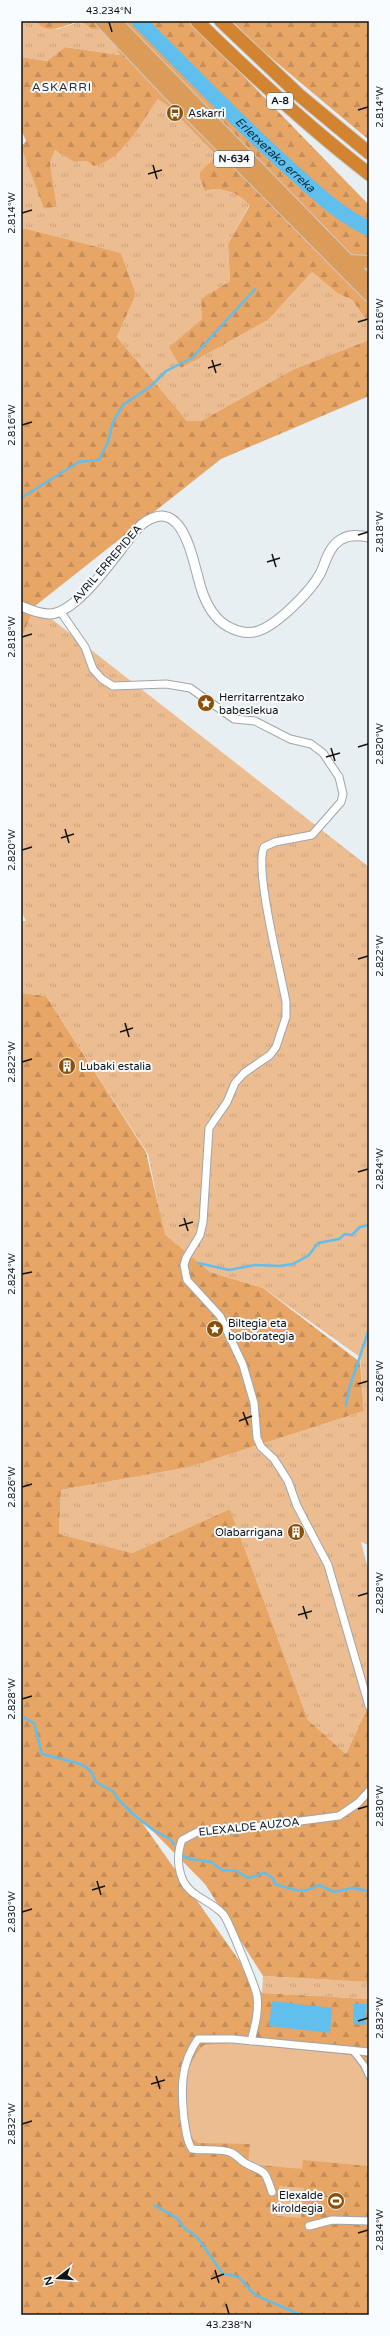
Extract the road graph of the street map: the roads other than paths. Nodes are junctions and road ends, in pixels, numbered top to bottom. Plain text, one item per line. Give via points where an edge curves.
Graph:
1 (101, 21) edge
2 (115, 21) edge
3 (197, 21) edge
4 (222, 21) edge
5 (369, 153) edge
6 (369, 174) edge
7 (348, 261) junction
8 (369, 262) edge
9 (369, 282) edge
10 (369, 295) edge
11 (369, 537) edge
12 (21, 606) edge
13 (60, 611) junction
14 (369, 1706) edge
15 (369, 1791) edge
16 (251, 2041) junction
17 (353, 2051) junction
18 (369, 2052) edge
19 (369, 2076) edge
20 (272, 2192) dead end
21 (369, 2221) edge
22 (309, 2226) dead end

1 - 10 highway, N-634
2 - 7 highway, N-634
3 - 6 highway, A-8 via 290,109
4 - 5 highway, A-8 via 299,95
7 - 8 highway
7 - 9 highway, N-634
11 - 13 street, AVRIL ERREPIDEA via 354,535 340,540 332,547 319,575 293,605 264,628 256,632 243,632 222,623 210,608 202,593 181,528 172,519 156,517 141,525 82,595
12 - 13 street, AVRIL ERREPIDEA via 43,614
13 - 14 street via 85,647 93,669 102,679 113,686 166,684 190,688 234,719 255,721 290,739 311,744 323,753 338,777 343,794 341,802 312,835 275,842 264,847 262,874 286,1002 284,1023 276,1047 270,1055 244,1073 235,1083 227,1102 209,1128 203,1222 200,1235 184,1265 187,1280 220,1316 229,1333 251,1389 256,1438 288,1481 297,1506 328,1565
15 - 16 street, ELEXALDE AUZOA via 358,1803 339,1816 231,1830 199,1831 182,1840 178,1850 178,1864 182,1876 189,1890 223,1914 257,1994 256,2022
16 - 17 street
16 - 20 street via 198,2039 192,2047 182,2078 186,2132 192,2149 230,2152 246,2164 261,2169
17 - 18 street
17 - 19 street
21 - 22 street via 332,2220

